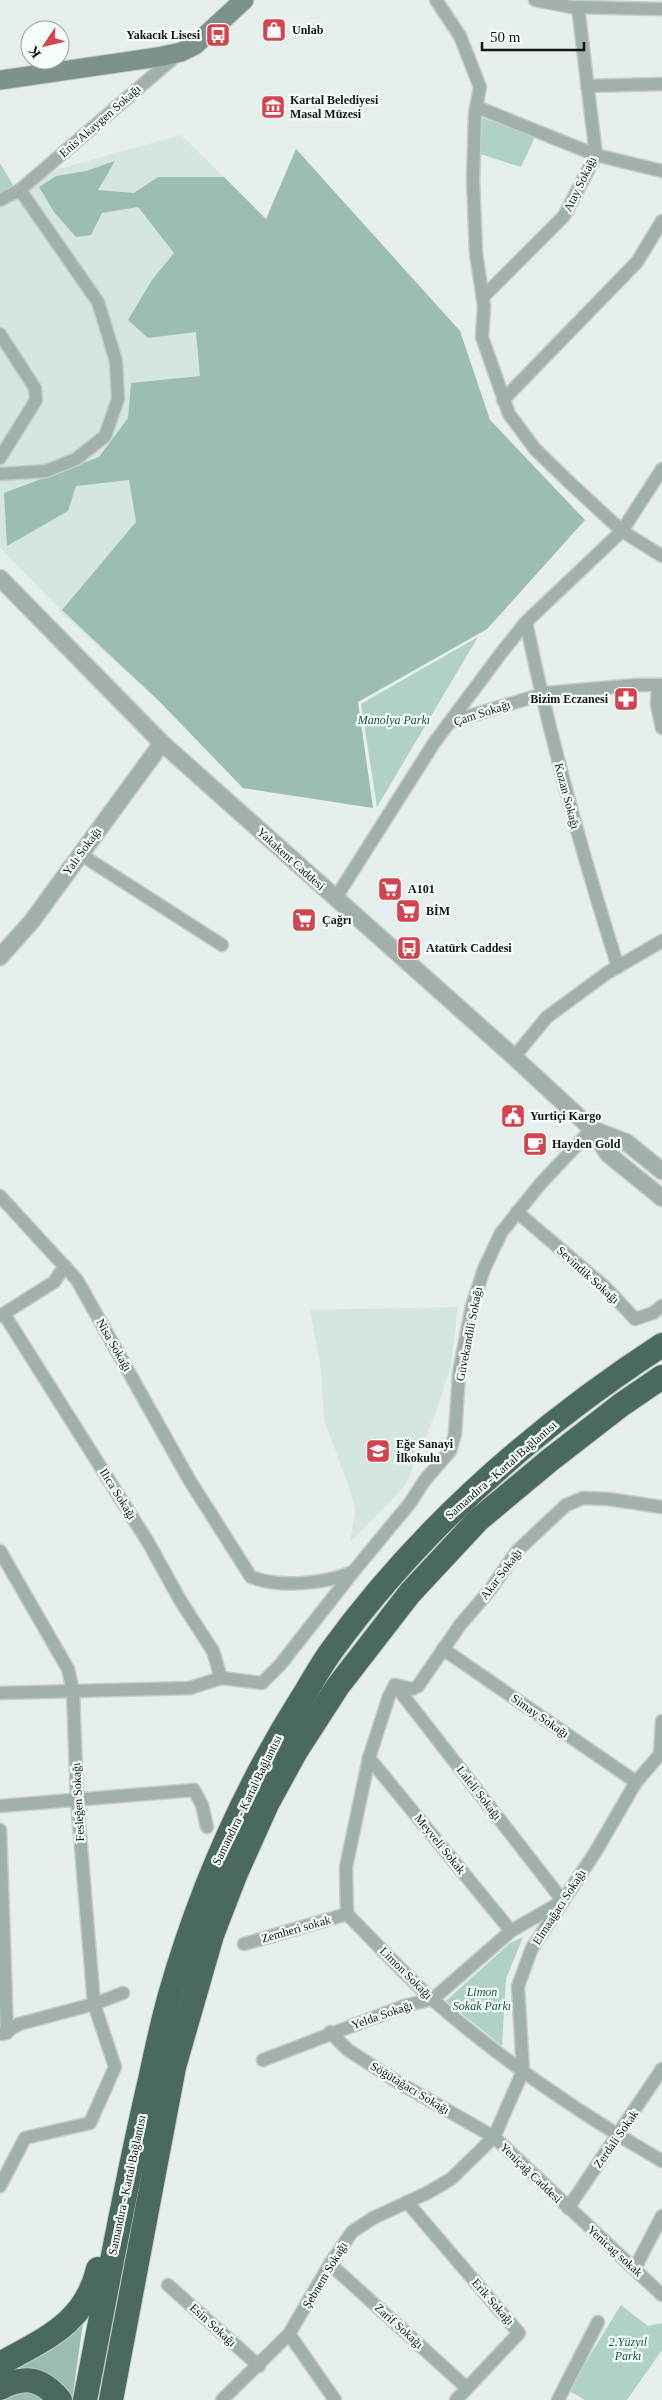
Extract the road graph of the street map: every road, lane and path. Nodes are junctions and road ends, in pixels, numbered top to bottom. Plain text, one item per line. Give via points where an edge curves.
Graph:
1 (244, 0) edge
2 (436, 0) edge
3 (535, 0) edge
4 (578, 7) junction
5 (662, 9) edge
6 (181, 52) junction
7 (0, 80) edge
8 (662, 84) edge
9 (587, 86) junction
10 (476, 107) junction
11 (596, 155) junction
12 (662, 171) edge
13 (20, 190) junction
14 (0, 200) edge
15 (662, 221) edge
16 (483, 297) junction
17 (0, 334) edge
18 (503, 400) junction
19 (0, 458) edge
20 (662, 469) edge
21 (0, 474) edge
22 (622, 531) junction
23 (662, 556) edge
24 (0, 578) edge
25 (526, 622) junction
26 (660, 685) edge
27 (541, 695) junction
28 (450, 722) junction
29 (662, 728) edge
30 (162, 743) junction
31 (80, 854) junction
32 (334, 899) junction
33 (662, 941) edge
34 (222, 945) dead end
35 (0, 957) edge
36 (618, 967) junction
37 (514, 1057) junction
38 (592, 1129) junction
39 (662, 1171) edge
40 (0, 1196) edge
41 (662, 1198) edge
42 (517, 1212) junction
43 (65, 1266) junction
44 (662, 1306) edge
45 (2, 1315) edge
46 (662, 1345) edge
47 (662, 1377) edge
48 (662, 1508) edge
49 (0, 1551) edge
50 (353, 1572) junction
51 (443, 1649) junction
52 (220, 1678) junction
53 (395, 1685) junction
54 (73, 1691) junction
55 (0, 1694) edge
56 (662, 1721) edge
57 (661, 1753) edge
58 (369, 1758) junction
59 (636, 1782) junction
60 (77, 1799) junction
61 (0, 1806) edge
62 (207, 1827) dead end
63 (0, 1830) edge
64 (563, 1901) junction
65 (347, 1914) junction
66 (511, 1931) junction
67 (244, 1944) dead end
68 (124, 1993) dead end
69 (432, 1999) junction
70 (94, 2004) junction
71 (330, 2032) junction
72 (4, 2034) edge
73 (263, 2060) dead end
74 (662, 2069) edge
75 (523, 2071) junction
76 (618, 2136) junction
77 (494, 2137) junction
78 (134, 2145) junction
79 (662, 2161) edge
80 (0, 2186) edge
81 (407, 2202) junction
82 (568, 2208) junction
83 (662, 2216) edge
84 (330, 2264) junction
85 (136, 2267) junction
86 (635, 2268) junction
87 (168, 2285) dead end
88 (662, 2295) edge
89 (598, 2322) dead end
90 (289, 2334) junction
91 (0, 2364) edge
92 (259, 2366) junction
93 (0, 2388) edge
94 (467, 2388) junction
95 (329, 2398) edge
96 (60, 2400) edge
97 (85, 2400) edge
98 (111, 2400) edge
99 (128, 2400) edge
100 (222, 2400) edge
101 (456, 2400) edge
102 (558, 2400) edge

1 - 6 main road, Enis Akaygen Sokağı via 195,45
2 - 10 street via 460,36 480,87
3 - 4 street
4 - 5 street
4 - 9 street, Atay Sokağı
6 - 7 main road, Enis Akaygen Sokağı
6 - 13 street, Enis Akaygen Sokağı
8 - 9 street
9 - 11 street, Atay Sokağı
10 - 11 street
10 - 16 street via 473,179 476,253
11 - 12 street
11 - 16 street, Atay Sokağı via 564,216
13 - 14 street, Enis Akaygen Sokağı
13 - 21 street via 98,302 116,361 118,399 106,436 76,459 46,471
15 - 18 street via 637,262
16 - 18 street via 482,337
17 - 19 street via 35,388 36,400
18 - 22 street via 509,414 535,449
20 - 22 street
22 - 23 street
22 - 25 street
24 - 30 street, Yakakent Caddesi
25 - 27 street, Kozan Sokağı
25 - 28 street
26 - 27 street, Çam Sokağı
26 - 29 street via 657,705
27 - 28 street, Çam Sokağı
27 - 36 street, Kozan Sokağı via 569,805
28 - 32 street, Çam Sokağı
30 - 31 street, Yalı Sokağı
30 - 32 street, Yakakent Caddesi
31 - 34 street
31 - 35 street, Yalı Sokağı via 32,921
32 - 37 street, Yakakent Caddesi
33 - 36 street
36 - 37 street via 547,1017
37 - 38 street, Yakakent Caddesi
38 - 39 street via 626,1142
38 - 41 street via 608,1154
38 - 42 street, Güvekandili Sokağı
40 - 43 street, Nisa Sokağı
42 - 44 street, Sevindik Sokağı via 606,1288 635,1319
42 - 50 street, Güvekandili Sokağı via 500,1233 472,1306 459,1373 455,1434 450,1451
43 - 45 street via 54,1282
43 - 50 street, Nisa Sokağı via 77,1280 207,1508 251,1577 268,1583 323,1580
45 - 52 street, Ilıca Sokağı via 148,1542 213,1651
46 - 78 highway, Samandıra - Kartal Bağlantısı via 534,1438 464,1500 397,1568 331,1651 272,1744 219,1852 170,1995
47 - 85 highway, Samandıra - Kartal Bağlantısı via 571,1443 478,1520 410,1593 338,1686 296,1751 250,1840 212,1935 174,2067
48 - 51 street, Akar Sokağı via 583,1498 566,1505 517,1552
49 - 54 street, Fesleğen Sokağı via 68,1669
50 - 52 street, Güvekandili Sokağı via 280,1665 262,1683
51 - 53 street, Akar Sokağı via 418,1686 412,1689
51 - 59 street, Simay Sokağı
52 - 54 street via 190,1688
53 - 58 street
53 - 64 street, Laleli Sokağı
54 - 55 street
54 - 60 street, Fesleğen Sokağı
56 - 57 street
57 - 59 street, Elmaağacı Sokağı
58 - 65 street via 346,1866
58 - 66 street, Meyveli Sokak
59 - 64 street, Elmaağacı Sokağı
60 - 61 street
60 - 62 street via 194,1790 202,1805
60 - 70 street, Fesleğen Sokağı
63 - 72 street
64 - 66 street, Yelda Sokağı
64 - 75 street, Elmaağacı Sokağı via 532,1948 518,1986
65 - 67 street, Zemheri sokak
65 - 69 street, Limon Sokağı
66 - 69 street, Yelda Sokağı
68 - 70 street
69 - 71 street, Yelda Sokağı
69 - 75 street, Limon Sokağı
70 - 72 street via 19,2024
70 - 80 street, Fesleğen Sokağı via 115,2067 90,2123 25,2138
71 - 73 street, Yelda Sokağı
71 - 77 street, Söğütağacı Sokağı via 348,2050 396,2081
74 - 76 street, Zerdali Sokak
75 - 76 street, Limon Sokağı
75 - 77 street, Elmaağacı Sokağı
76 - 79 street, Limon Sokağı
76 - 82 street, Zerdali Sokak
77 - 81 street, Şebnem Sokağı via 451,2179
77 - 82 street, Yeniçağ Caddesi
78 - 91 highway via 94,2285 85,2304 57,2332
78 - 97 highway, Samandıra - Kartal Bağlantısı
81 - 84 street, Şebnem Sokağı via 357,2228 343,2242
81 - 94 street, Erik Sokağı via 519,2333
82 - 86 street, Yenicag sokak
83 - 86 street
84 - 90 street, Şebnem Sokağı
84 - 94 street, Zarif Sokağı
85 - 98 highway, Samandıra - Kartal Bağlantısı
85 - 99 highway
86 - 88 street, Yenicag sokak
87 - 92 street, Esin Sokağı
89 - 102 street
90 - 92 street, Şebnem Sokağı
90 - 95 street
92 - 100 street, Şebnem Sokağı
93 - 96 highway via 14,2381 34,2380 50,2389
94 - 101 street, Erik Sokağı

